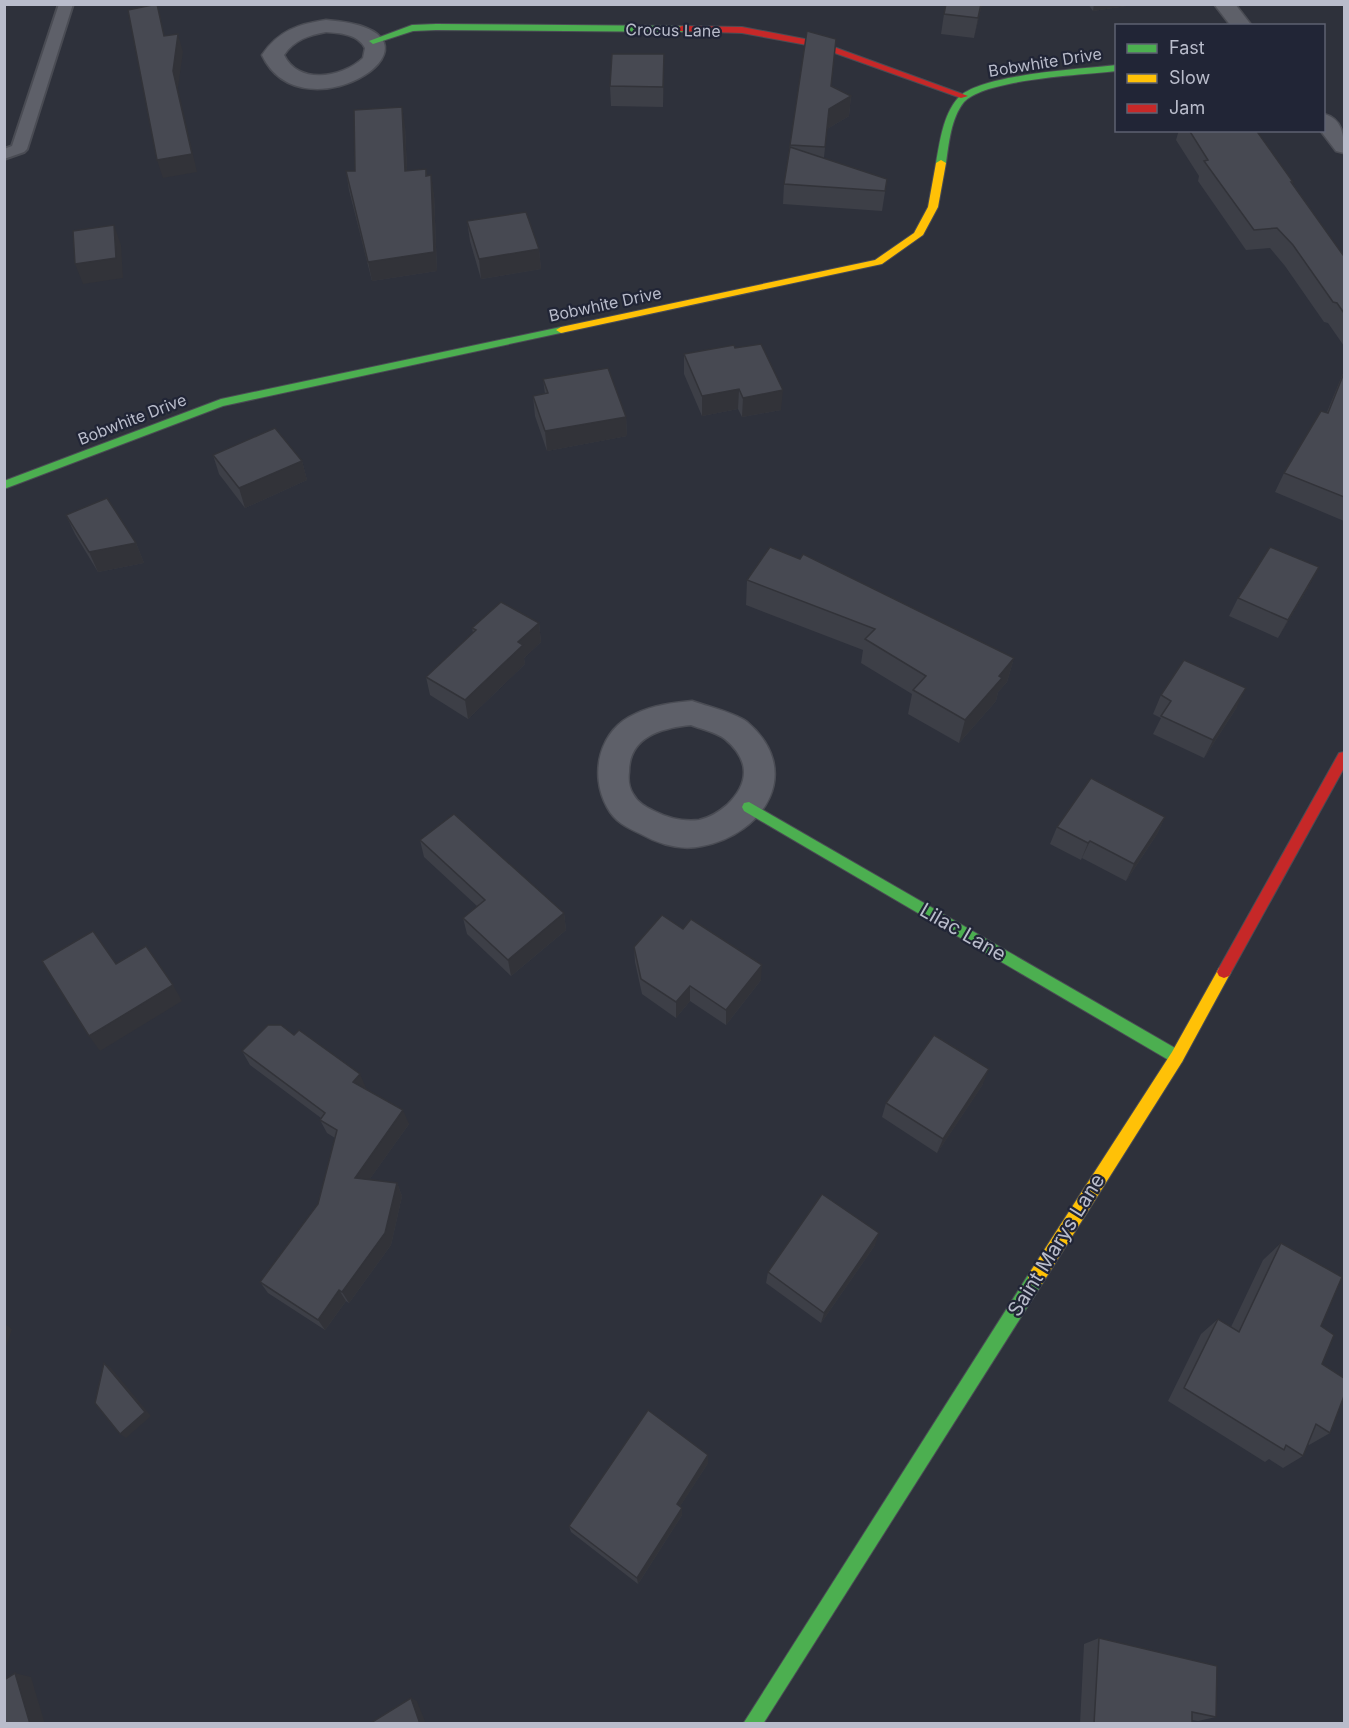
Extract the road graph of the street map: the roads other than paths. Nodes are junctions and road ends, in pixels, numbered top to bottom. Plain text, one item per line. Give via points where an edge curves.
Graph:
1 (66, 4) edge
2 (1224, 4) edge
3 (1240, 24) edge
4 (373, 41) dead end
5 (1115, 68) edge
6 (964, 96) junction
7 (1325, 123) edge
8 (1344, 146) edge
9 (4, 154) edge
10 (4, 485) edge
11 (1344, 758) edge
12 (749, 807) junction
13 (1177, 1057) junction
14 (752, 1724) edge

1 - 9 lane via 19,149
2 - 3 street
4 - 6 street, Crocus Lane via 412,28 436,27 742,30 820,45
5 - 6 street, Bobwhite Drive via 994,84
6 - 10 street, Bobwhite Drive via 950,121 933,207 918,235 878,262 221,403
7 - 8 street
11 - 13 street, Saint Marys Lane
12 - 12 street via 759,787 760,766 753,746 737,729 716,718 692,713 661,716 638,726 622,742 611,769 614,790 626,809 644,824 669,833 696,833 722,827
12 - 13 street, Lilac Lane
13 - 14 street, Saint Marys Lane

